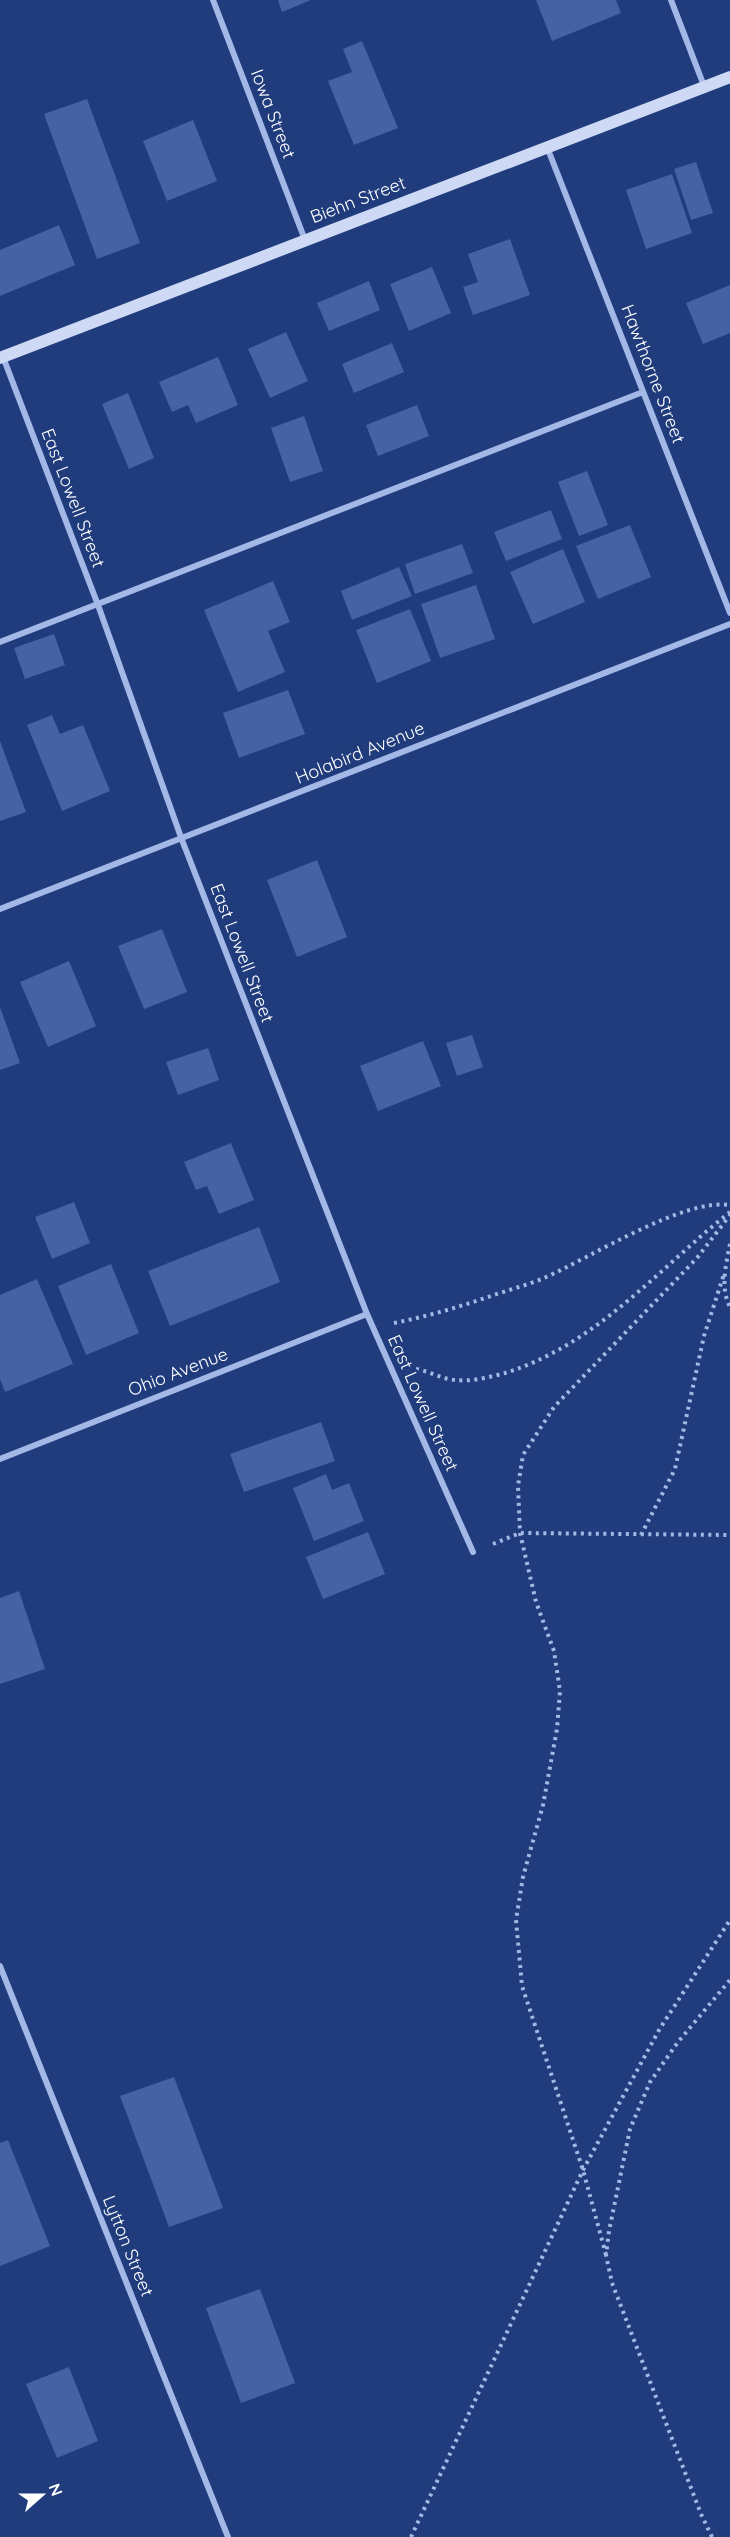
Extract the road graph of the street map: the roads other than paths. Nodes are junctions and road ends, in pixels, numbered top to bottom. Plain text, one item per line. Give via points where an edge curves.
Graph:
1 (213, 0) edge
2 (671, 0) edge
3 (730, 77) edge
4 (704, 87) junction
5 (546, 147) junction
6 (305, 240) junction
7 (2, 358) edge
8 (643, 392) junction
9 (98, 605) junction
10 (730, 614) edge
11 (730, 624) edge
12 (0, 642) edge
13 (182, 840) junction
14 (0, 909) edge
15 (367, 1314) junction
16 (0, 1458) edge
17 (473, 1552) road end
18 (0, 1966) edge
19 (228, 2537) edge

1 - 6 street, Iowa Street
2 - 4 street
3 - 4 street, Biehn Street
4 - 5 street, Biehn Street
5 - 6 street, Biehn Street
5 - 8 street, Hawthorne Street
6 - 7 street, Biehn Street
7 - 9 street, East Lowell Street
8 - 9 street
8 - 10 street, Hawthorne Street
9 - 12 street
9 - 13 street, East Lowell Street
11 - 13 street, Holabird Avenue
13 - 14 street, Holabird Avenue
13 - 15 street, East Lowell Street
15 - 16 street, Ohio Avenue
15 - 17 street, East Lowell Street
18 - 19 street, Lytton Street

